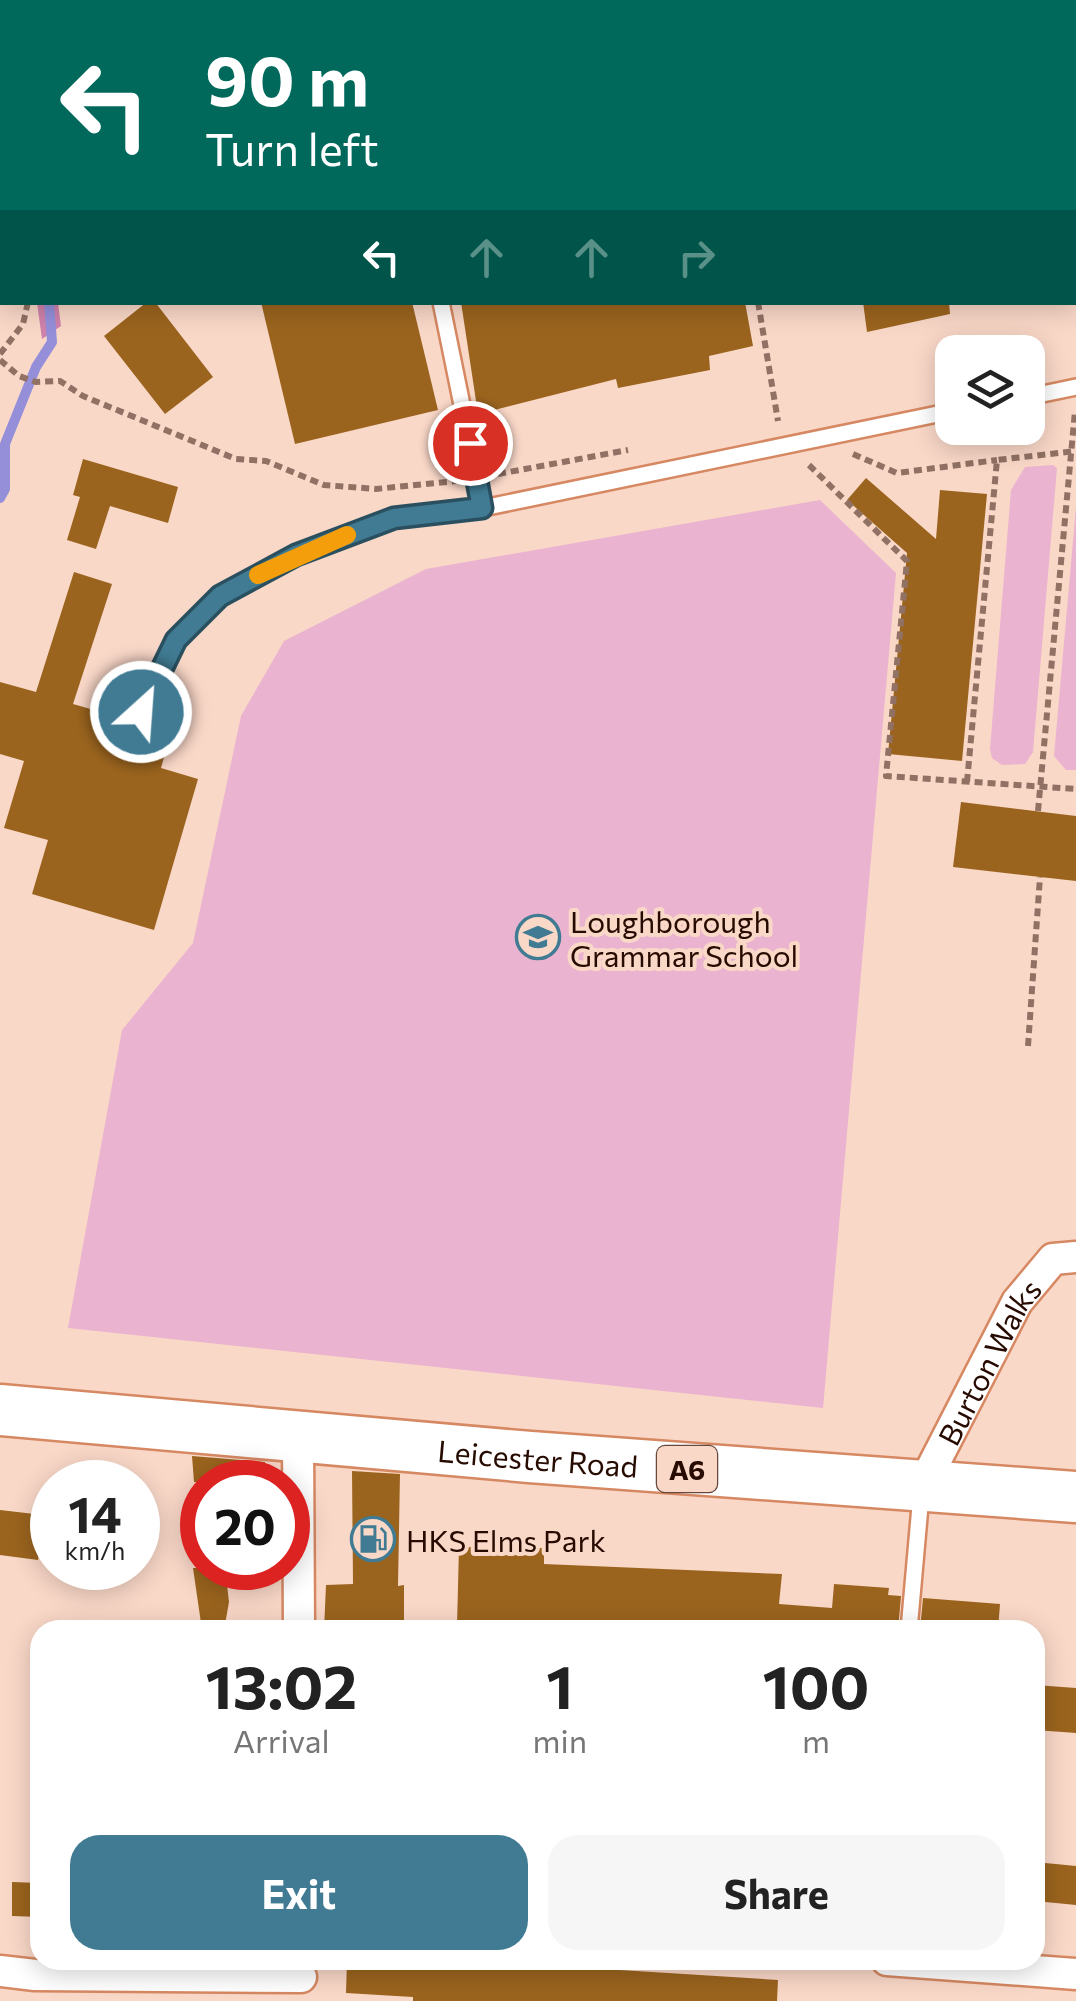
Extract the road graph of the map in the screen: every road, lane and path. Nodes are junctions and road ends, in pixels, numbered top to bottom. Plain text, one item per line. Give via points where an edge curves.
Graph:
1 (27, 305) edge
2 (443, 305) edge
3 (759, 305) edge
4 (0, 357) edge
5 (36, 382) dead end
6 (1076, 387) edge
7 (1045, 393) edge
8 (1076, 395) edge
9 (935, 414) edge
10 (778, 421) dead end
11 (787, 443) junction
12 (1074, 451) edge
13 (836, 458) dead end
14 (997, 460) junction
15 (824, 462) dead end
16 (811, 467) junction
17 (482, 508) junction
18 (141, 712) dead end
19 (967, 782) junction
20 (1042, 787) junction
21 (1076, 789) edge
22 (1038, 811) dead end
23 (1040, 877) dead end
24 (1028, 1046) dead end
25 (1076, 1257) edge
26 (0, 1410) edge
27 (298, 1437) junction
28 (922, 1486) junction
29 (1076, 1497) edge
30 (298, 1620) edge
31 (910, 1620) edge
32 (0, 1970) edge
33 (944, 1970) edge
34 (1076, 1974) edge
35 (301, 1979) edge
36 (1040, 1987) edge

1 - 4 path via 23,324
2 - 17 lane
3 - 10 path
4 - 5 path
6 - 7 lane
8 - 12 path
9 - 11 lane
11 - 16 path
11 - 17 lane
12 - 14 path
12 - 20 path
13 - 14 path via 850,453 897,474
14 - 19 path
15 - 16 path
16 - 19 path via 906,561 886,776
17 - 18 lane via 394,518 296,555 220,596 176,640
19 - 20 path
20 - 21 path
20 - 22 path
23 - 24 path
25 - 28 street, Burton Walks via 1053,1260 1017,1302
26 - 27 highway, Leicester Road / A6
27 - 28 highway, Leicester Road / A6
27 - 30 street
28 - 29 highway, Leicester Road / A6
28 - 31 lane
32 - 35 street
33 - 36 street
34 - 36 street

